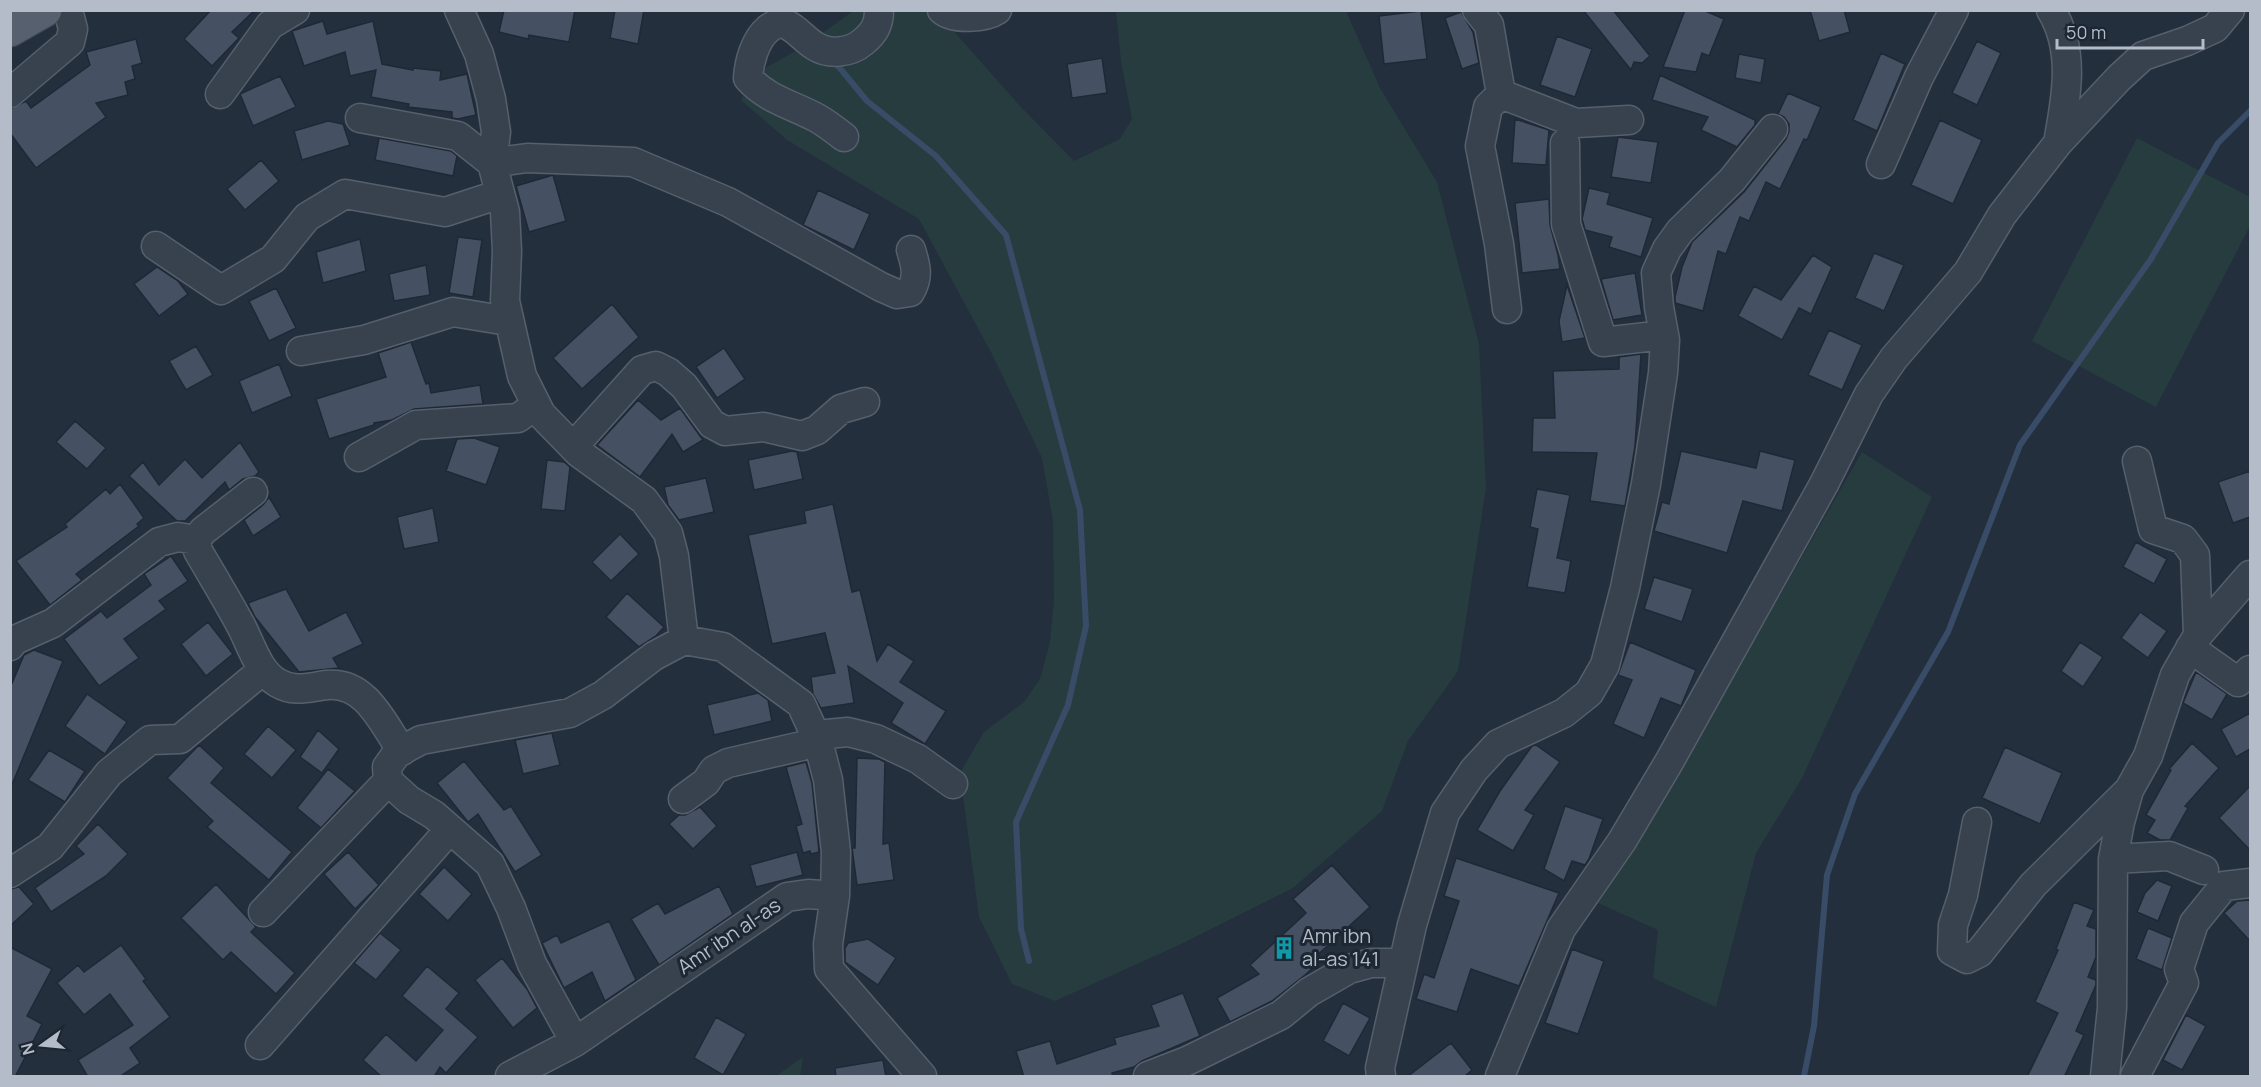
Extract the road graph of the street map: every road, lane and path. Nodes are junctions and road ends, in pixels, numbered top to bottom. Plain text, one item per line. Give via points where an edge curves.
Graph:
1 (45, 10) edge
2 (68, 10) edge
3 (295, 10) edge
4 (459, 10) edge
5 (879, 10) edge
6 (942, 10) edge
7 (997, 10) edge
8 (1477, 10) edge
9 (1954, 10) edge
10 (2051, 10) edge
11 (2230, 10) edge
12 (10, 30) edge
13 (10, 93) edge
14 (220, 94) dead end
15 (1501, 94) junction
16 (360, 118) dead end
17 (1629, 120) dead end
18 (1773, 129) dead end
19 (844, 137) dead end
20 (1565, 143) dead end
21 (2058, 143) junction
22 (492, 163) junction
23 (1881, 164) dead end
24 (500, 194) junction
25 (156, 246) dead end
26 (911, 250) dead end
27 (1506, 309) dead end
28 (508, 321) junction
29 (1664, 336) junction
30 (301, 351) dead end
31 (865, 402) dead end
32 (536, 405) junction
33 (573, 447) junction
34 (359, 457) dead end
35 (2137, 461) dead end
36 (253, 492) dead end
37 (196, 540) junction
38 (2250, 575) edge
39 (684, 640) junction
40 (2194, 642) junction
41 (10, 646) edge
42 (262, 670) junction
43 (2250, 670) edge
44 (816, 738) junction
45 (402, 751) junction
46 (388, 781) junction
47 (953, 784) dead end
48 (2129, 790) junction
49 (683, 799) dead end
50 (1977, 822) dead end
51 (450, 829) junction
52 (2113, 859) junction
53 (2204, 870) dead end
54 (10, 873) edge
55 (2250, 883) edge
56 (834, 896) junction
57 (263, 912) dead end
58 (1403, 963) junction
59 (575, 1042) junction
60 (260, 1045) dead end
61 (510, 1077) edge
62 (922, 1077) edge
63 (1148, 1077) edge
64 (1381, 1077) edge
65 (1500, 1077) edge
66 (2105, 1077) edge
67 (2136, 1077) edge

1 - 12 main road
2 - 13 street via 73,29 70,42
3 - 14 street via 270,25
4 - 22 street via 479,54 491,99 496,132
5 - 19 street via 879,24 862,44 838,52 816,47 792,26 781,22 768,29 749,64 748,78 756,87 817,118
6 - 7 street via 976,18
8 - 15 street via 1489,26
9 - 23 street via 1918,76
10 - 21 street via 2059,23 2068,88
11 - 21 street via 2215,28 2144,56
15 - 17 street via 1576,123
15 - 27 street via 1488,107 1480,146 1499,244
16 - 22 street via 458,136
18 - 29 street via 1732,180 1667,249 1656,273
20 - 29 street via 1566,224 1603,342
21 - 65 street via 2002,215 1968,272 1894,357 1869,394 1824,484 1669,762 1622,841 1561,929
22 - 24 street
22 - 26 street via 527,158 633,162 728,202 897,294 910,292 916,282
24 - 25 street via 445,212 345,194 306,217 273,259 221,290
24 - 28 street via 505,212 504,301
28 - 30 street via 453,312 364,340
28 - 32 street via 522,376
29 - 58 street via 1663,373 1646,484 1605,665 1581,700 1564,713 1498,744 1474,770 1445,813
31 - 33 street via 841,409 817,430 802,436 764,427 725,431 712,424 684,386 656,366 642,370
32 - 33 street
32 - 34 street via 518,418 416,424
33 - 39 street via 644,500 668,533
35 - 40 street via 2153,529 2183,539 2195,555
36 - 37 street
37 - 41 street via 178,537 159,542 53,623
37 - 42 street via 198,551
38 - 40 street
39 - 44 street via 723,647 766,677 801,704
39 - 45 street via 570,713 421,740
40 - 43 street via 2238,682
40 - 48 street via 2175,675 2148,756
42 - 45 street via 279,684 302,691 329,685 352,690 370,703
42 - 54 street via 180,739 150,740 109,773 50,847
44 - 47 street via 848,732 876,739 918,759
44 - 49 street via 802,746 728,763 714,770 706,782
44 - 56 street via 828,780 836,852
45 - 46 street via 387,767
46 - 51 street
46 - 57 street
48 - 50 street via 2033,885 1979,954 1967,959 1952,951 1953,925
48 - 52 street
51 - 59 street via 490,864 532,964
51 - 60 street
52 - 53 street via 2169,856
52 - 66 street via 2112,1008
55 - 67 street via 2224,886 2194,923 2179,969 2184,983
56 - 59 street, Amr ibn al-as via 787,897
56 - 62 street via 829,969
58 - 63 street via 1371,963 1349,969 1309,992 1281,1015
58 - 64 street
59 - 61 street, Amr ibn al-as

